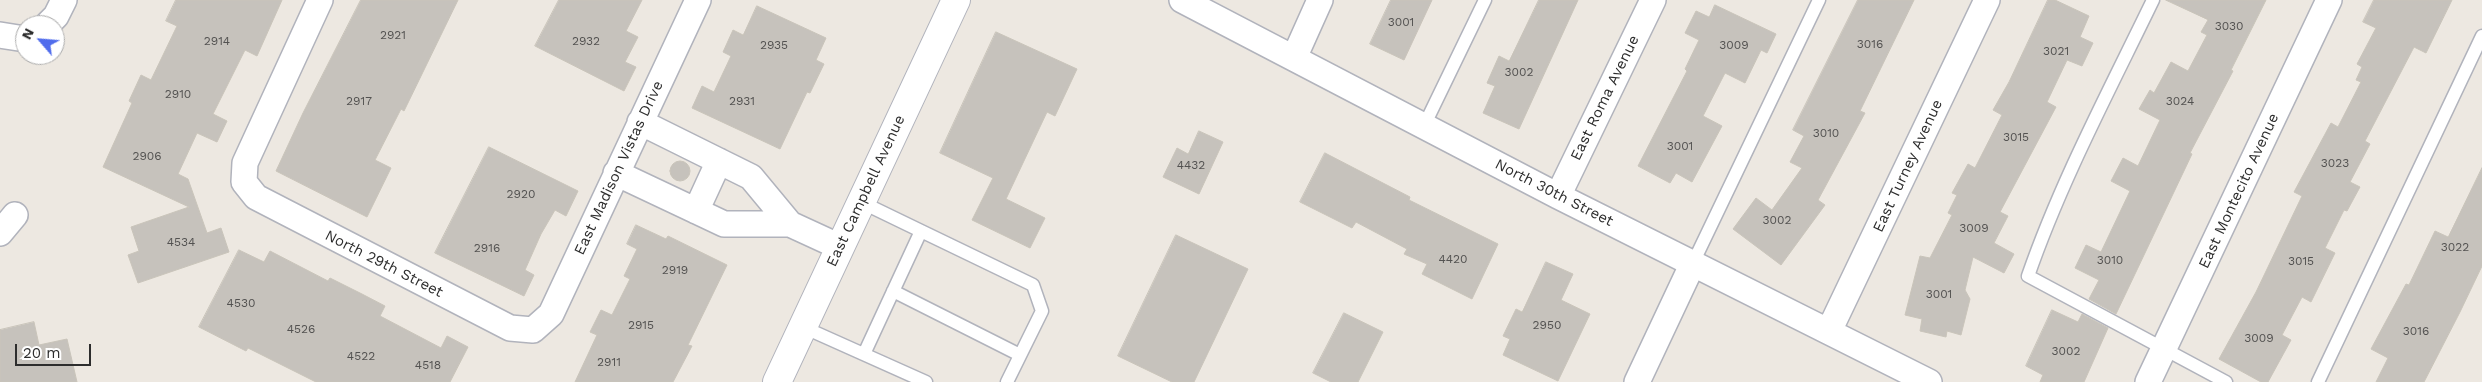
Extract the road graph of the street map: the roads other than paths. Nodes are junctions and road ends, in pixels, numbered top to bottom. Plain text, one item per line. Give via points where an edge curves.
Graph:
1 (64, 0) edge
2 (320, 0) edge
3 (698, 0) edge
4 (956, 0) edge
5 (1182, 0) edge
6 (1320, 0) edge
7 (1485, 0) edge
8 (1653, 0) edge
9 (1819, 0) edge
10 (1987, 0) edge
11 (2153, 0) edge
12 (2329, 0) edge
13 (56, 15) edge
14 (0, 35) edge
15 (2482, 36) edge
16 (15, 37) edge
17 (1294, 58) junction
18 (640, 122) junction
19 (1424, 126) junction
20 (719, 161) junction
21 (616, 173) junction
22 (1558, 196) junction
23 (861, 202) junction
24 (696, 211) junction
25 (790, 224) junction
26 (921, 232) junction
27 (840, 247) junction
28 (1693, 263) junction
29 (893, 291) junction
30 (803, 327) junction
31 (533, 330) joint
32 (1829, 331) junction
33 (2164, 349) junction
34 (864, 354) junction
35 (1020, 355) junction
36 (778, 382) edge
37 (926, 382) edge
38 (1007, 382) edge
39 (1637, 382) edge
40 (1928, 382) edge
41 (2148, 382) edge
42 (2226, 382) edge
43 (2318, 382) edge

1 - 13 street
2 - 31 street, North 29th Street via 245,163 244,182 256,198 510,328
3 - 18 street, East Madison Vistas Drive
4 - 23 street, East Campbell Avenue
5 - 17 street, North 30th Street
6 - 17 street
7 - 19 lane
8 - 22 street, East Roma Avenue
9 - 28 lane
10 - 32 street, East Turney Avenue
11 - 33 lane via 2072,168 2028,276
12 - 33 street, East Montecito Avenue
14 - 16 street
15 - 43 lane
17 - 19 street, North 30th Street
18 - 20 street
18 - 21 street, East Madison Vistas Drive
19 - 22 street, North 30th Street
20 - 24 street
20 - 25 street via 751,177
21 - 24 street
21 - 31 street, East Madison Vistas Drive via 551,314
22 - 28 street, North 30th Street
23 - 26 lane
23 - 27 street, East Campbell Avenue
24 - 25 street via 724,224
25 - 27 street
26 - 29 lane
26 - 35 lane via 1033,285 1042,311
27 - 30 street, East Campbell Avenue
28 - 32 street, North 30th Street
28 - 39 street
29 - 34 lane
29 - 35 lane
30 - 34 lane
30 - 36 street, East Campbell Avenue
32 - 40 street, North 30th Street
33 - 41 street, East Montecito Avenue
33 - 42 lane
34 - 37 lane
35 - 38 lane

